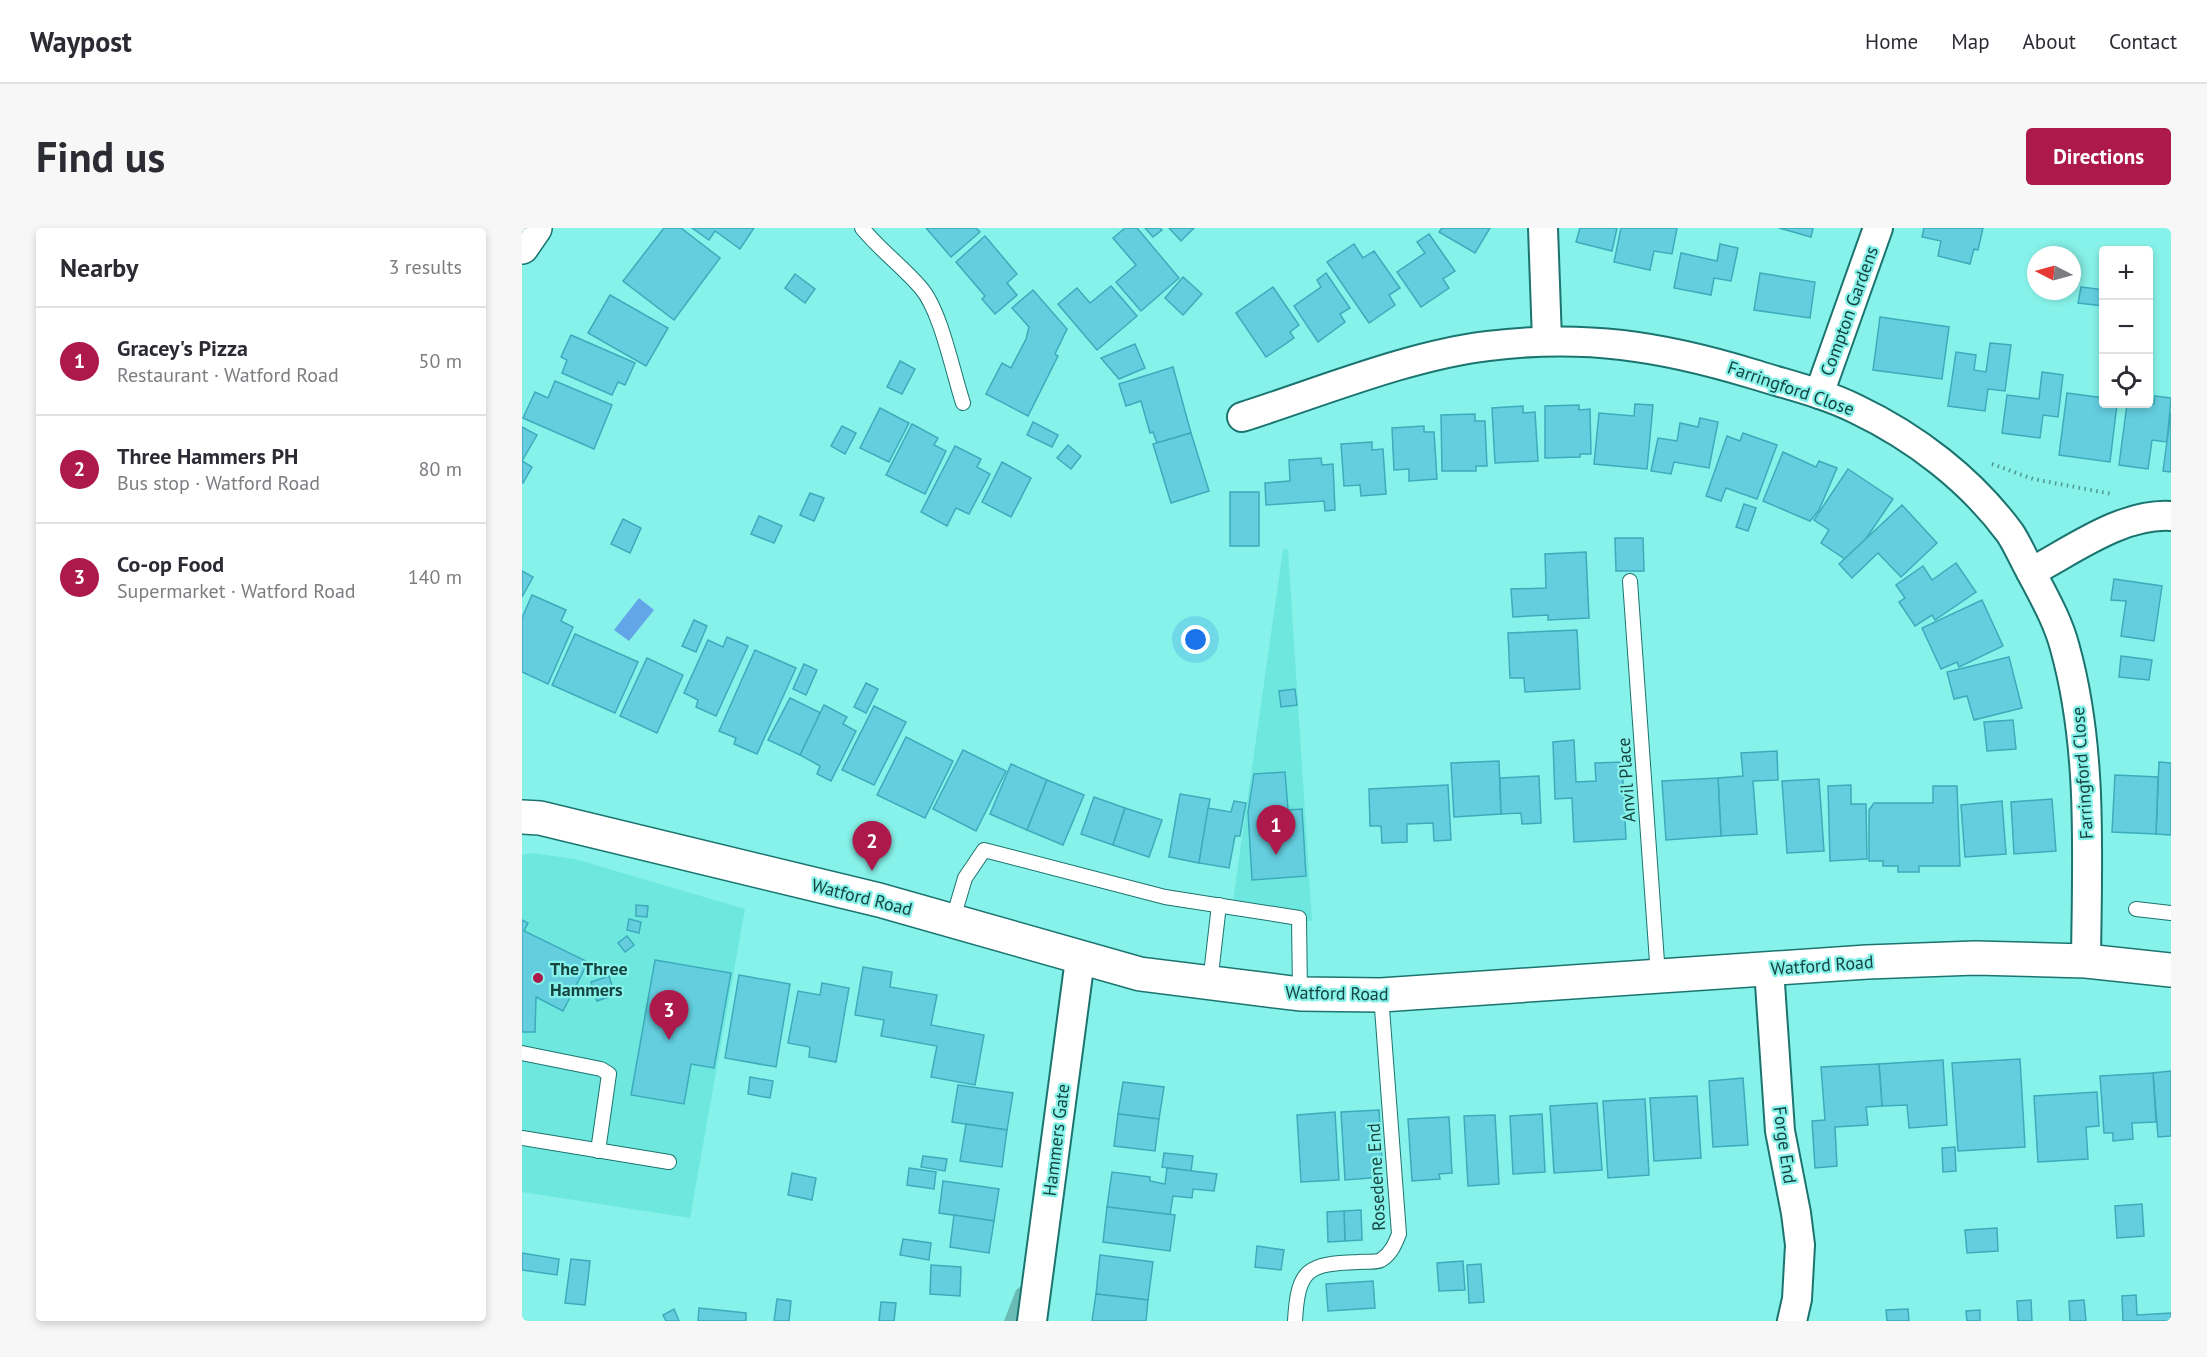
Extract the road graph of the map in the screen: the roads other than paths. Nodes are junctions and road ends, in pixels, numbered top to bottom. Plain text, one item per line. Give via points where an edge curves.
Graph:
1 (536, 228) edge
2 (862, 228) edge
3 (1543, 228) edge
4 (1878, 228) edge
5 (522, 247) edge
6 (1547, 340) junction
7 (1819, 394) junction
8 (963, 403) dead end
9 (1242, 417) dead end
10 (2171, 516) edge
11 (2031, 572) junction
12 (1630, 580) dead end
13 (522, 817) edge
14 (1219, 905) junction
15 (2136, 909) dead end
16 (2171, 913) edge
17 (952, 922) junction
18 (1080, 959) junction
19 (2086, 961) junction
20 (1769, 969) junction
21 (2171, 970) edge
22 (1658, 976) junction
23 (1210, 985) junction
24 (1300, 994) junction
25 (1381, 995) junction
26 (522, 1053) edge
27 (522, 1138) edge
28 (598, 1151) junction
29 (669, 1162) dead end
30 (1032, 1321) edge
31 (1295, 1321) edge
32 (1792, 1321) edge

1 - 5 main road
2 - 8 lane via 923,290 934,309
3 - 6 street
4 - 7 street, Compton Gardens
6 - 7 street, Farringford Close via 1603,341 1657,348
6 - 9 street, Farringford Close via 1485,346 1412,363
7 - 11 street, Farringford Close via 1857,409 1939,460 1978,496 2011,535
10 - 11 street via 2142,518 2116,527
11 - 19 street, Farringford Close via 2065,646 2077,698 2087,867
12 - 22 lane, Anvil Place
13 - 17 main road, Watford Road via 540,818 879,900
14 - 17 lane via 1165,897 984,850 965,878
14 - 23 lane
14 - 24 lane via 1299,918
15 - 16 lane
17 - 18 main road, Watford Road
18 - 23 main road, Watford Road
18 - 30 street, Hammers Gate
19 - 20 main road, Watford Road via 1975,958
19 - 21 main road, Watford Road
20 - 22 main road, Watford Road
20 - 32 street, Forge End via 1780,1131 1800,1245
22 - 25 main road, Watford Road
23 - 24 main road, Watford Road
24 - 25 main road, Watford Road
25 - 31 lane, Rosedene End via 1399,1234 1393,1249 1380,1261 1322,1263 1311,1269 1302,1282
26 - 28 lane via 609,1074
27 - 28 lane
28 - 29 lane

